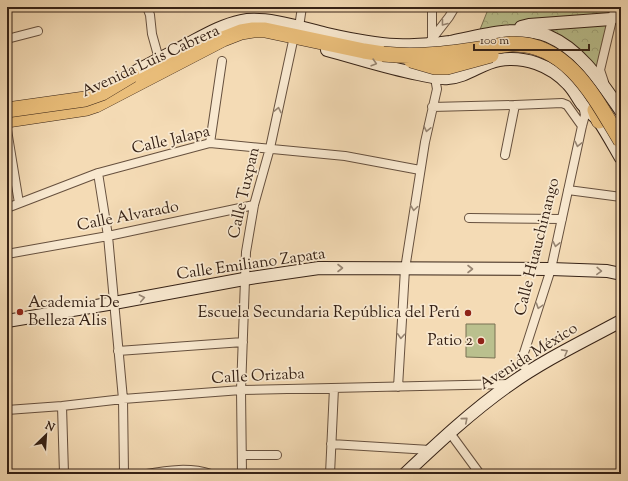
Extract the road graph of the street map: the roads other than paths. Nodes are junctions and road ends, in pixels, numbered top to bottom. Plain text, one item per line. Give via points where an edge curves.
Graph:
1 (147, 7) edge
2 (302, 7) edge
3 (432, 7) edge
4 (455, 7) edge
5 (615, 7) edge
6 (611, 19) junction
7 (299, 27) junction
8 (38, 31) dead end
9 (498, 33) junction
10 (7, 40) edge
11 (293, 41) junction
12 (430, 42) junction
13 (570, 49) junction
14 (394, 56) junction
15 (159, 59) junction
16 (222, 62) dead end
17 (441, 78) junction
18 (606, 88) junction
19 (515, 105) junction
20 (432, 107) junction
21 (7, 110) edge
22 (621, 111) edge
23 (596, 114) junction
24 (621, 116) edge
25 (7, 120) edge
26 (7, 125) edge
27 (582, 126) junction
28 (7, 130) edge
29 (619, 136) edge
30 (210, 143) junction
31 (270, 148) junction
32 (621, 148) edge
33 (505, 155) dead end
34 (621, 158) edge
35 (420, 170) junction
36 (98, 173) junction
37 (568, 190) junction
38 (621, 197) edge
39 (19, 203) junction
40 (254, 205) junction
41 (7, 208) edge
42 (469, 218) dead end
43 (562, 219) junction
44 (108, 236) junction
45 (7, 254) edge
46 (405, 269) junction
47 (550, 269) junction
48 (621, 274) edge
49 (244, 279) junction
50 (114, 303) junction
51 (7, 321) edge
52 (621, 321) edge
53 (242, 342) junction
54 (118, 351) junction
55 (530, 371) junction
56 (511, 384) junction
57 (398, 387) junction
58 (334, 388) junction
59 (241, 390) junction
60 (122, 399) junction
61 (62, 406) junction
62 (7, 410) edge
63 (450, 433) junction
64 (331, 444) junction
65 (430, 450) junction
66 (277, 455) dead end
67 (242, 456) junction
68 (476, 473) edge
69 (64, 474) edge
70 (124, 474) edge
71 (147, 474) edge
72 (211, 474) edge
73 (242, 474) edge
74 (330, 474) edge
75 (405, 474) edge

1 - 15 street
2 - 7 street
3 - 12 street
4 -> 12 street
5 - 6 street
6 - 9 main road via 529,25
6 - 18 street via 600,70
7 - 14 main road, Avenida Luis Cabrera via 362,41
7 - 15 main road, Avenida Luis Cabrera via 258,20 242,21 210,32
8 - 10 street
9 - 12 main road, Avenida Luis Cabrera
9 - 13 main road, Avenida Luis Cabrera via 541,33
11 -> 14 main road, Avenida Luis Cabrera via 319,48
11 - 26 main road, Avenida Luis Cabrera via 264,35 241,37 97,108
31 -> 11 street, Calle Tuxpan
12 - 14 main road, Avenida Luis Cabrera
13 - 18 main road, Avenida Luis Cabrera
13 - 24 main road via 600,85
14 - 17 main road, Avenida Luis Cabrera
14 - 23 highway, bridge via 435,67 447,67 506,52 534,54 547,58 570,75 587,96
14 - 25 highway, bridge via 265,30 241,32 210,45 96,105
14 - 29 highway, bridge via 445,54 520,43 530,45 544,50 574,71
15 - 21 main road, Avenida Luis Cabrera via 85,99
16 - 30 street
17 - 20 street
17 - 23 main road, Avenida Luis Cabrera via 458,77 487,63 511,59 539,63 564,80
17 - 23 main road, Avenida Luis Cabrera via 481,53 512,47 530,49 555,59 572,73 582,86
18 - 22 main road, Avenida Luis Cabrera
19 - 20 street
19 - 27 street via 562,103 567,105
19 - 33 street
20 -> 35 street
21 - 29 highway, bridge via 94,96 224,28 253,23 398,50 460,46 510,37 544,42 574,61 591,82
23 - 27 street, Calle Huauchinango via 585,115
23 - 29 main road, Avenida Luis Cabrera
23 - 34 main road, Avenida Luis Cabrera
27 -> 37 street, Calle Huauchinango
28 - 39 street
29 - 32 main road, Avenida Luis Cabrera
30 - 31 street, Calle Jalapa
30 - 36 street, Calle Jalapa
31 - 35 street, Calle Jalapa via 345,156
31 - 40 street, Calle Tuxpan
35 -> 46 street
36 - 39 street, Calle Jalapa
36 - 44 street
37 - 38 street
37 - 43 street, Calle Huauchinango
39 - 41 street, Calle Jalapa
40 - 44 street, Calle Alvarado
40 - 49 street, Calle Tuxpan
42 - 43 street
43 -> 47 street, Calle Huauchinango
44 - 45 street, Calle Alvarado
44 - 50 street
46 -> 47 main road, Calle Emiliano Zapata
49 -> 46 main road, Calle Emiliano Zapata via 319,268
46 -> 57 street
47 -> 48 main road, Calle Emiliano Zapata via 607,271
47 -> 55 street, Calle Huauchinango via 522,359 522,365
50 -> 49 main road, Calle Emiliano Zapata
49 - 53 street, Calle Tuxpan
50 - 51 main road, Calle Emiliano Zapata
50 - 54 street
55 -> 52 main road, Avenida México
53 - 54 street
53 - 59 street, Calle Tuxpan
54 - 60 street
55 - 56 main road, Avenida México
56 - 57 street, Calle Orizaba
63 -> 56 main road, Avenida México
57 - 58 street, Calle Orizaba
58 - 59 street, Calle Orizaba
58 - 64 street
59 - 60 street, Calle Orizaba
59 - 67 street, Calle Tuxpan
60 - 61 street, Calle Orizaba
60 - 70 street
61 - 62 street, Calle Orizaba
61 - 69 street
63 - 65 main road, Avenida México
63 - 68 street
64 - 65 street
64 - 74 street
65 - 75 main road, Avenida México
66 - 67 street
67 - 73 street, Calle Tuxpan
71 - 72 street via 174,469

